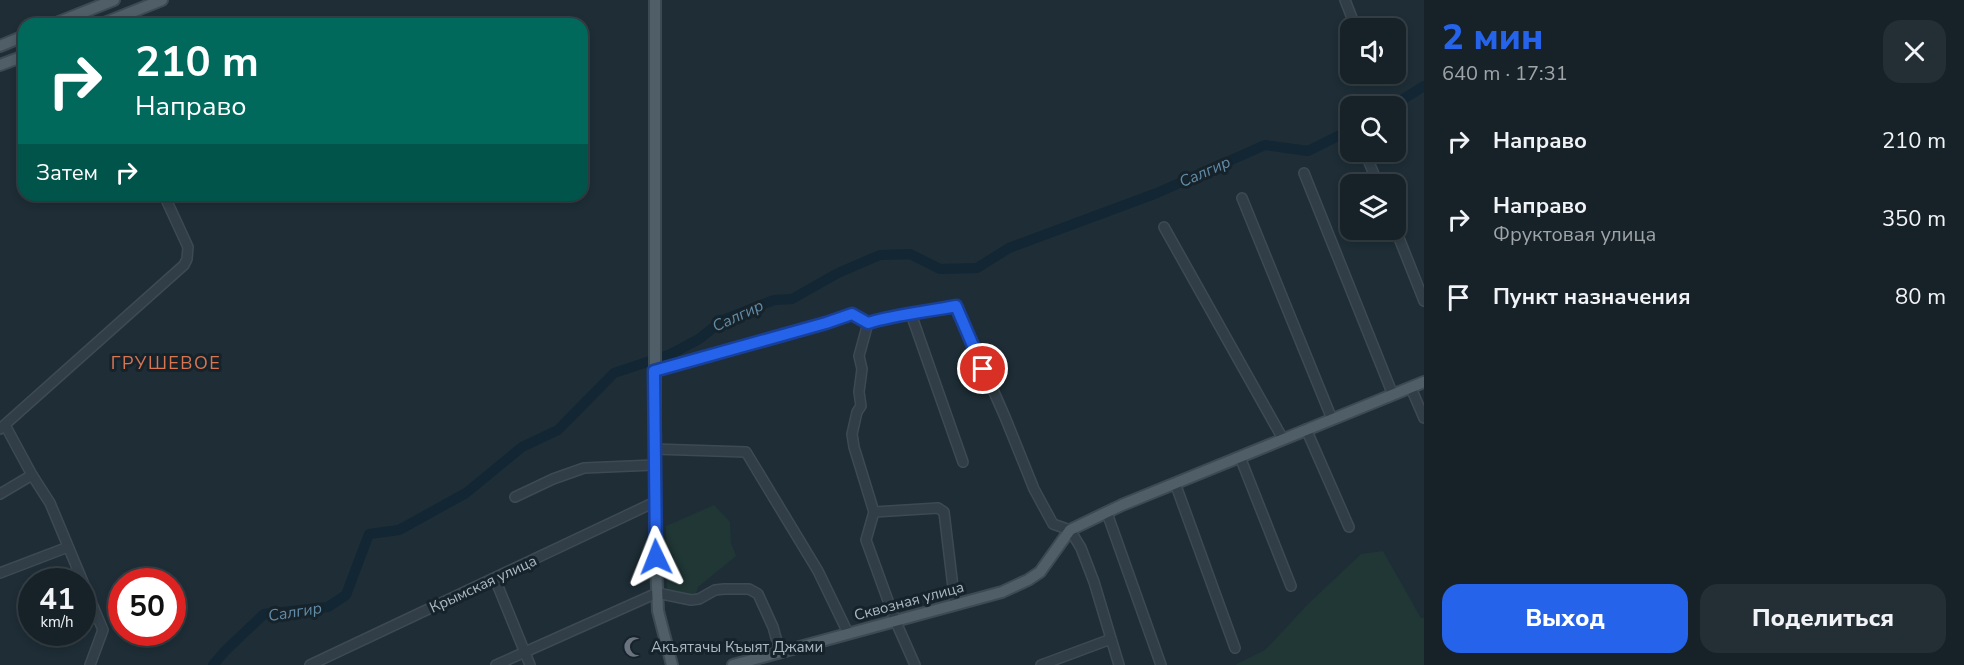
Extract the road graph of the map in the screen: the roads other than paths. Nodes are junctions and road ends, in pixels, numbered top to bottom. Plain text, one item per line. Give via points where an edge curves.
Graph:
1 (114, 0) edge
2 (162, 0) edge
3 (655, 0) edge
4 (1345, 0) edge
5 (69, 18) edge
6 (117, 18) edge
7 (1352, 18) edge
8 (18, 38) edge
9 (0, 46) edge
10 (18, 58) edge
11 (0, 65) edge
12 (1304, 173) dead end
13 (1242, 198) dead end
14 (167, 201) edge
15 (1164, 227) dead end
16 (1400, 240) edge
17 (1424, 301) edge
18 (911, 314) junction
19 (868, 323) junction
20 (654, 370) junction
21 (1424, 382) edge
22 (1411, 388) junction
23 (1393, 395) junction
24 (1424, 418) edge
25 (1332, 419) junction
26 (3, 427) edge
27 (1306, 429) junction
28 (1283, 439) junction
29 (654, 449) junction
30 (1240, 457) junction
31 (963, 462) dead end
32 (654, 465) junction
33 (32, 474) junction
34 (1175, 483) junction
35 (0, 494) edge
36 (515, 497) dead end
37 (655, 502) junction
38 (874, 512) junction
39 (1107, 513) junction
40 (1349, 527) dead end
41 (1070, 530) junction
42 (68, 547) junction
43 (0, 573) edge
44 (495, 579) junction
45 (1291, 586) dead end
46 (657, 593) junction
47 (955, 604) junction
48 (895, 620) junction
49 (848, 633) junction
50 (1111, 639) junction
51 (1235, 648) dead end
52 (525, 652) junction
53 (780, 652) junction
54 (90, 665) edge
55 (310, 665) edge
56 (496, 665) edge
57 (530, 665) edge
58 (672, 665) edge
59 (734, 665) edge
60 (915, 665) edge
61 (1041, 665) edge
62 (1119, 665) edge
63 (1161, 665) edge

1 - 5 main road
2 - 6 main road
3 - 20 main road
4 - 7 street
8 - 9 main road
10 - 11 main road
12 - 23 street
13 - 25 street
14 - 26 street via 188,248 184,265
15 - 28 street
16 - 17 street
18 - 19 street
18 - 31 street
18 - 41 street via 956,306 1034,489 1053,524
19 - 20 street via 852,314
19 - 38 street via 859,356 861,406 852,434
20 - 29 main road
21 - 22 main road
22 - 23 main road
22 - 24 street
23 - 25 main road
25 - 27 main road
26 - 33 street
27 - 28 main road
27 - 40 street
28 - 30 main road
29 - 32 main road
29 - 49 street via 746,452 818,572
30 - 34 main road
30 - 45 street
32 - 36 street via 584,468
32 - 37 main road
33 - 35 street
33 - 42 street via 50,503
34 - 39 main road
34 - 51 street
37 - 44 street, Крымская улица
37 - 46 main road
38 - 47 street via 941,509
38 - 48 street via 866,540
39 - 41 main road
39 - 63 street
41 - 47 main road, Сквозная улица via 1040,572 1028,580 1002,592
41 - 50 street via 1094,582
42 - 43 street
42 - 54 street via 103,630
44 - 52 street
44 - 55 street, Крымская улица
46 - 52 street
46 - 53 street via 691,600 715,590 755,591
46 - 58 main road
47 - 48 main road, Сквозная улица
48 - 49 main road, Сквозная улица
48 - 60 street
49 - 53 main road, Сквозная улица
50 - 61 street
50 - 62 street
52 - 56 street
52 - 57 street
53 - 59 main road, Сквозная улица

